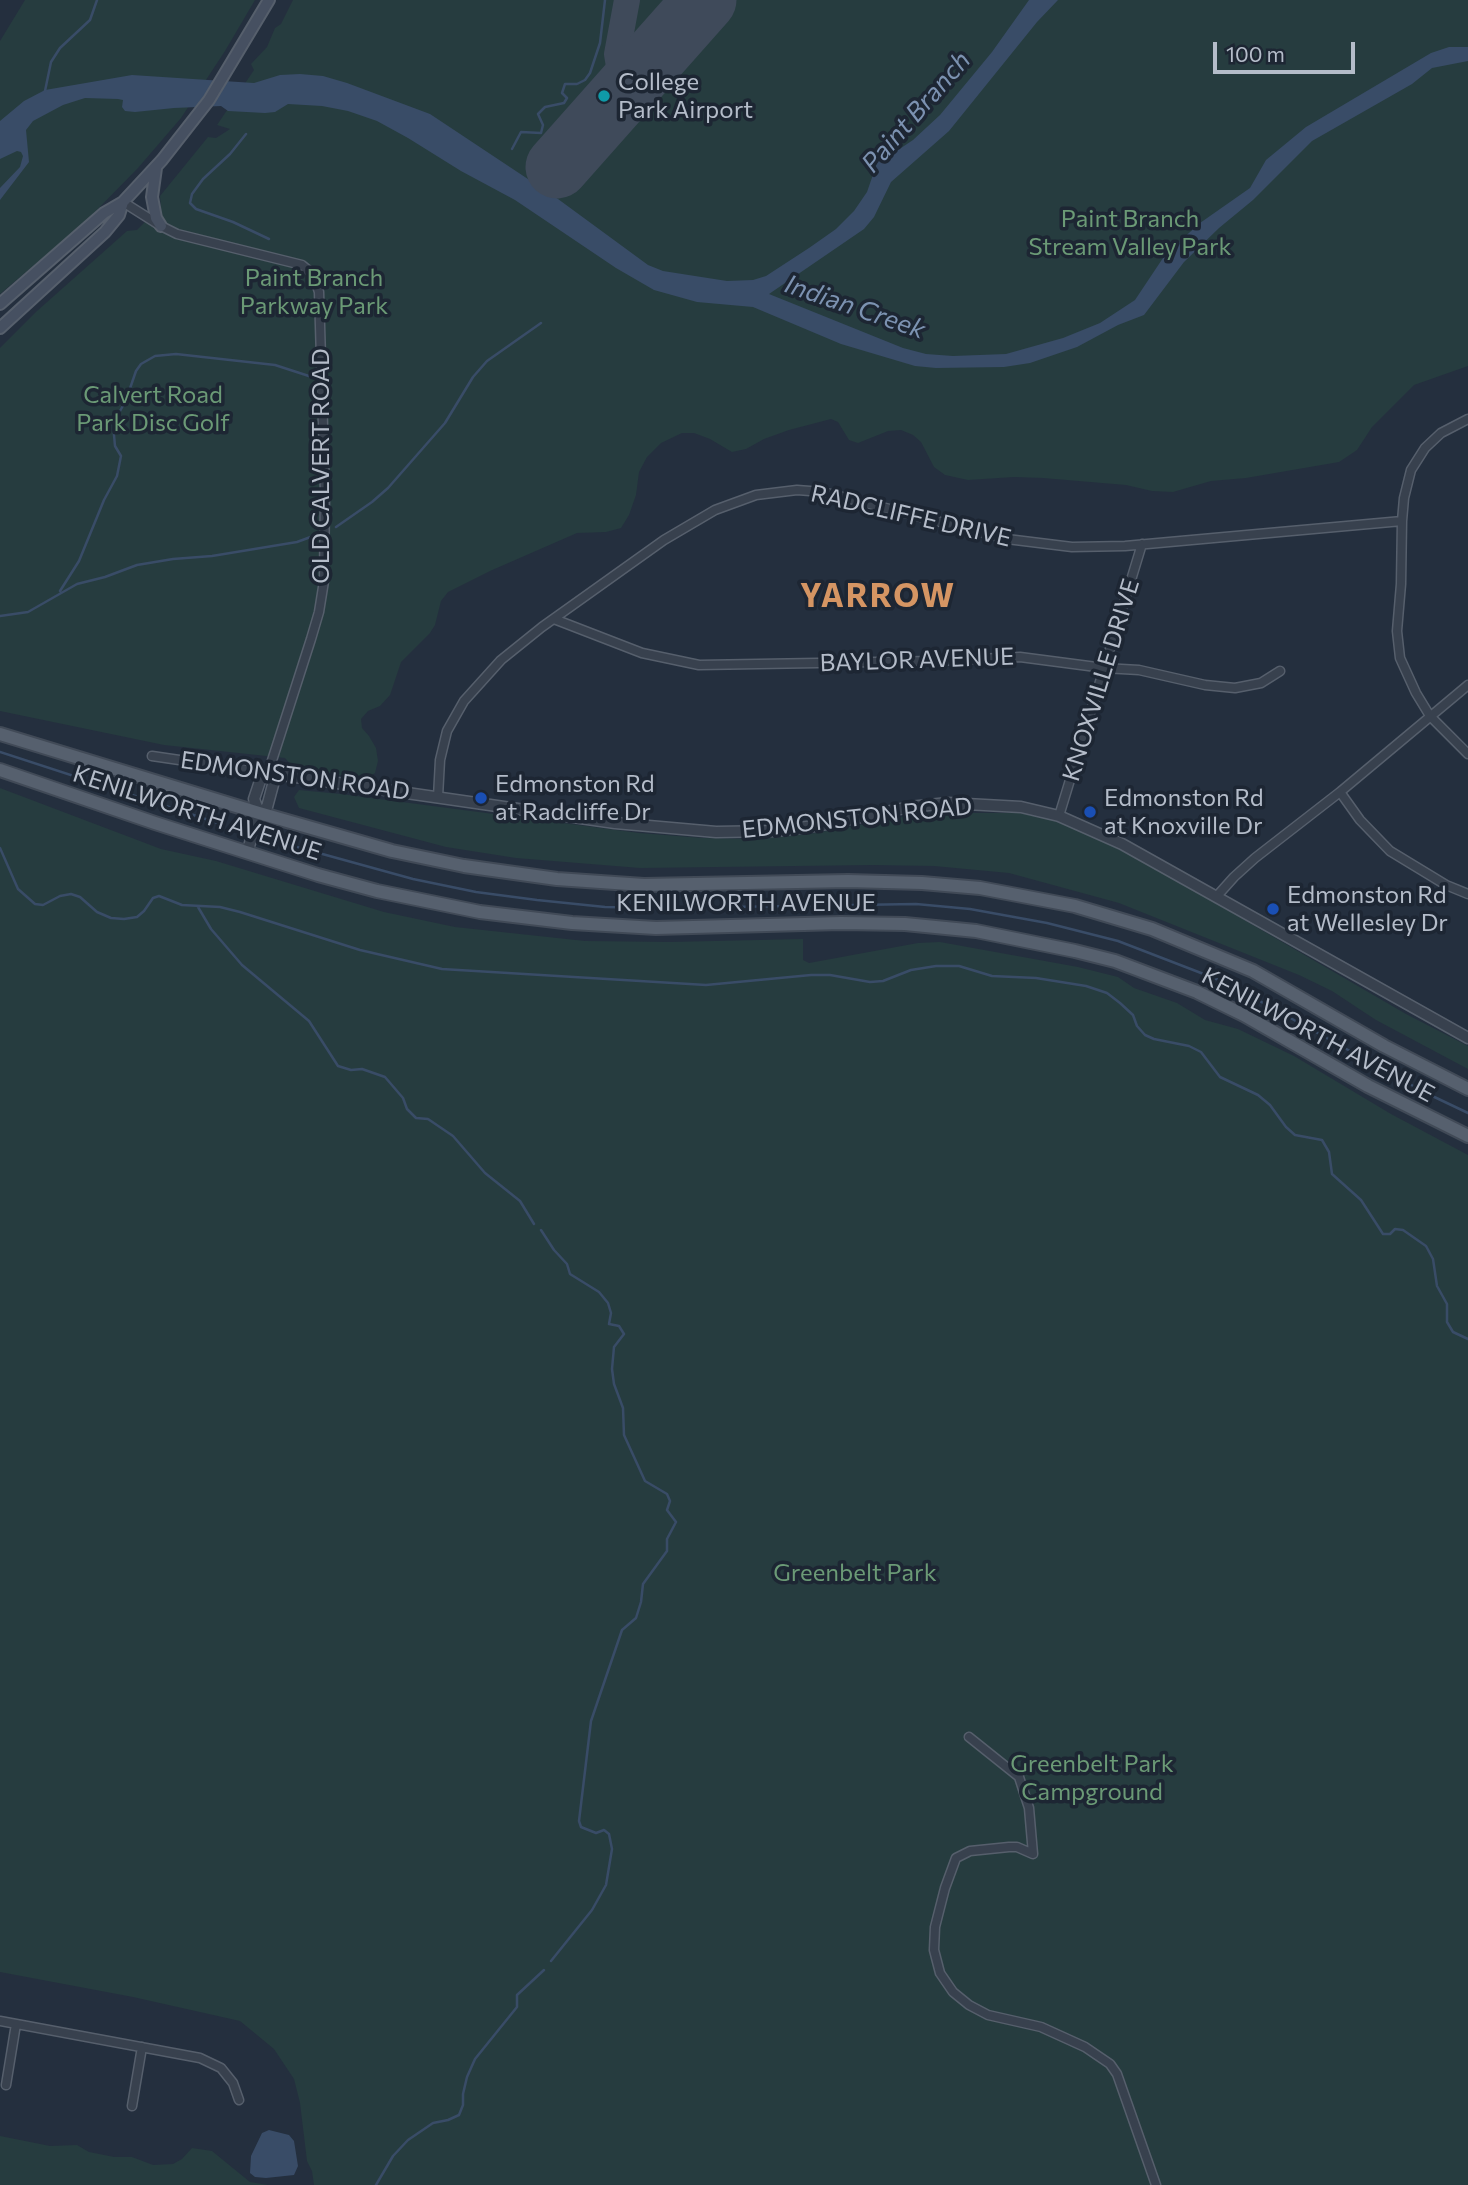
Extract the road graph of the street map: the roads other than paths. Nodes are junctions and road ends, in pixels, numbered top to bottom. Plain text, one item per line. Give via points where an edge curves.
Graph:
1 (269, 0) edge
2 (156, 166) junction
3 (123, 202) junction
4 (161, 226) junction
5 (0, 304) edge
6 (0, 328) edge
7 (1468, 419) edge
8 (1402, 521) junction
9 (1142, 544) junction
10 (554, 619) junction
11 (1104, 668) junction
12 (1280, 671) dead end
13 (1468, 685) edge
14 (1430, 716) junction
15 (0, 734) edge
16 (1468, 754) edge
17 (152, 755) dead end
18 (0, 770) edge
19 (268, 773) junction
20 (1340, 792) junction
21 (438, 797) junction
22 (260, 813) junction
23 (1059, 816) junction
24 (247, 853) junction
25 (1468, 894) edge
26 (1217, 896) junction
27 (1468, 1038) edge
28 (1468, 1089) edge
29 (1468, 1136) edge
30 (969, 1737) dead end
31 (0, 2021) edge
32 (16, 2024) junction
33 (142, 2047) junction
34 (6, 2085) dead end
35 (239, 2100) dead end
36 (132, 2106) dead end
37 (1156, 2185) edge

1 - 2 main road via 230,67
2 - 3 main road
2 - 4 main road via 152,197
3 - 4 street, OLD CALVERT ROAD
3 - 5 main road via 104,213
3 - 6 main road via 105,232
4 - 19 street, OLD CALVERT ROAD via 187,237 302,265 313,274 319,292 324,581 316,621
7 - 8 street via 1441,433 1417,459
8 - 9 street, RADCLIFFE DRIVE
8 - 14 street via 1397,645 1404,669
9 - 10 street, RADCLIFFE DRIVE via 1050,546 823,492 776,492 729,503 694,522
9 - 11 street, KNOXVILLE DRIVE
10 - 11 street, BAYLOR AVENUE via 642,653 699,665 1020,657
10 - 21 street, RADCLIFFE DRIVE via 501,660 464,701 443,745
11 - 12 street, BAYLOR AVENUE via 1235,688 1261,683
11 - 23 street, KNOXVILLE DRIVE
13 - 14 street
14 - 16 street
14 - 20 street
15 - 22 main road, KENILWORTH AVENUE
17 - 19 street, EDMONSTON ROAD
18 - 24 main road, KENILWORTH AVENUE
19 - 21 street, EDMONSTON ROAD
19 - 22 street, OLD CALVERT ROAD via 254,799
20 - 25 street via 1391,850
20 - 26 street via 1255,858
21 - 23 street, EDMONSTON ROAD via 615,823 716,832 787,829 948,803 1021,807
22 - 24 street, OLD CALVERT ROAD
22 - 28 main road, KENILWORTH AVENUE via 392,851 513,874 644,885 922,883 1074,905 1152,929 1253,971
23 - 26 street, EDMONSTON ROAD
24 - 29 main road, KENILWORTH AVENUE via 377,891 526,918 656,928 905,924 1038,942 1115,961 1197,992
26 - 27 street, EDMONSTON ROAD
30 - 37 street via 1019,1777 1029,1808 1033,1854 1009,1847 970,1851 956,1858 935,1927 940,1973 968,2005 1053,2032 1110,2064
31 - 32 street
32 - 33 street
32 - 34 street
33 - 35 street via 209,2061 227,2075
33 - 36 street

